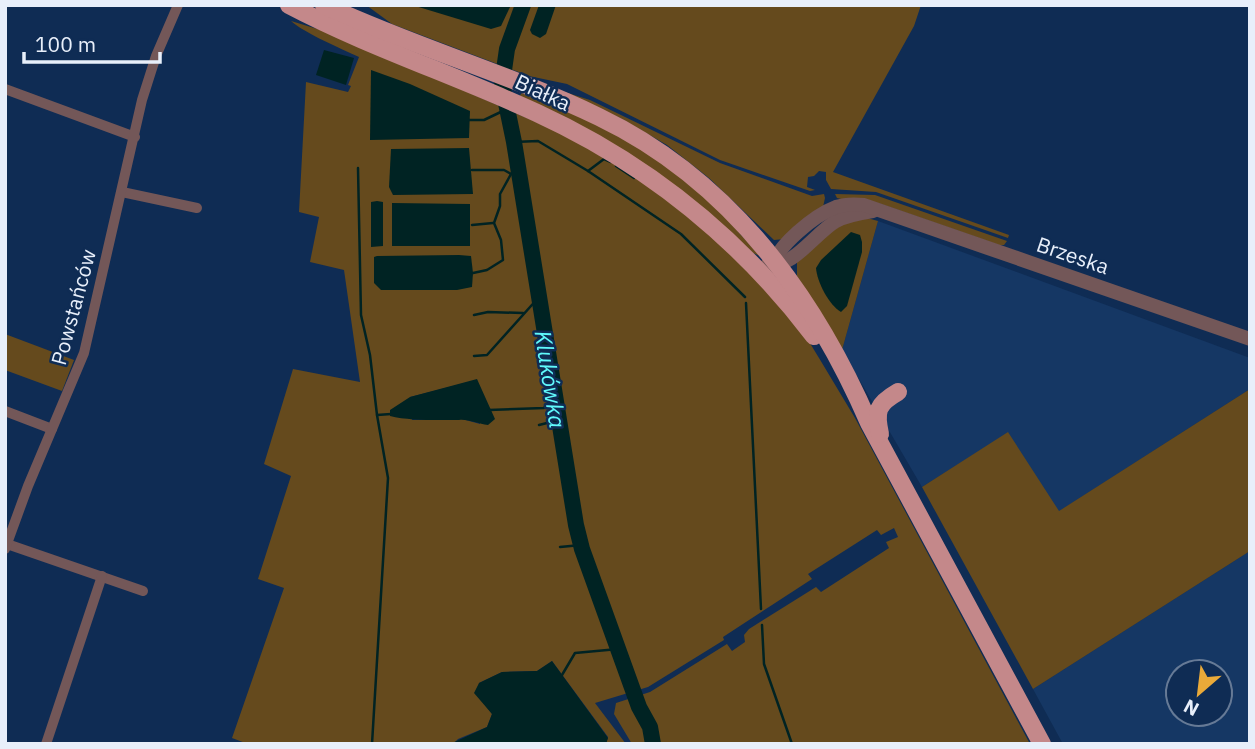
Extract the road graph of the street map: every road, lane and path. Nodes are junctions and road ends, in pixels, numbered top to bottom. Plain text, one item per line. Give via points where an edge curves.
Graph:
1 (178, 5) edge
2 (289, 5) edge
3 (324, 5) edge
4 (5, 89) edge
5 (135, 137) junction
6 (122, 192) junction
7 (197, 208) dead end
8 (752, 262) junction
9 (775, 263) junction
10 (771, 284) junction
11 (1250, 339) edge
12 (898, 392) dead end
13 (5, 411) edge
14 (869, 423) junction
15 (52, 429) junction
16 (884, 451) junction
17 (6, 546) edge
18 (102, 576) junction
19 (143, 591) dead end
20 (46, 744) edge
21 (1042, 744) edge

1 - 5 street, Powstańców via 150,72
2 - 8 highway, Białka via 593,141 699,214
3 - 9 highway, Białka via 614,124 674,160 717,196
4 - 5 street
5 - 6 street, Powstańców
6 - 7 street
6 - 15 street, Powstańców via 84,353
8 - 9 street
8 - 10 highway, Białka
9 - 10 street
9 - 11 street, Brzeska via 839,220 883,210
9 - 14 highway, Białka via 819,326
10 - 14 highway, Białka via 814,336
12 - 16 highway via 883,402 877,415
13 - 15 street
14 - 16 highway
15 - 17 street, Powstańców
16 - 21 highway
17 - 18 street
18 - 19 street
18 - 20 street

